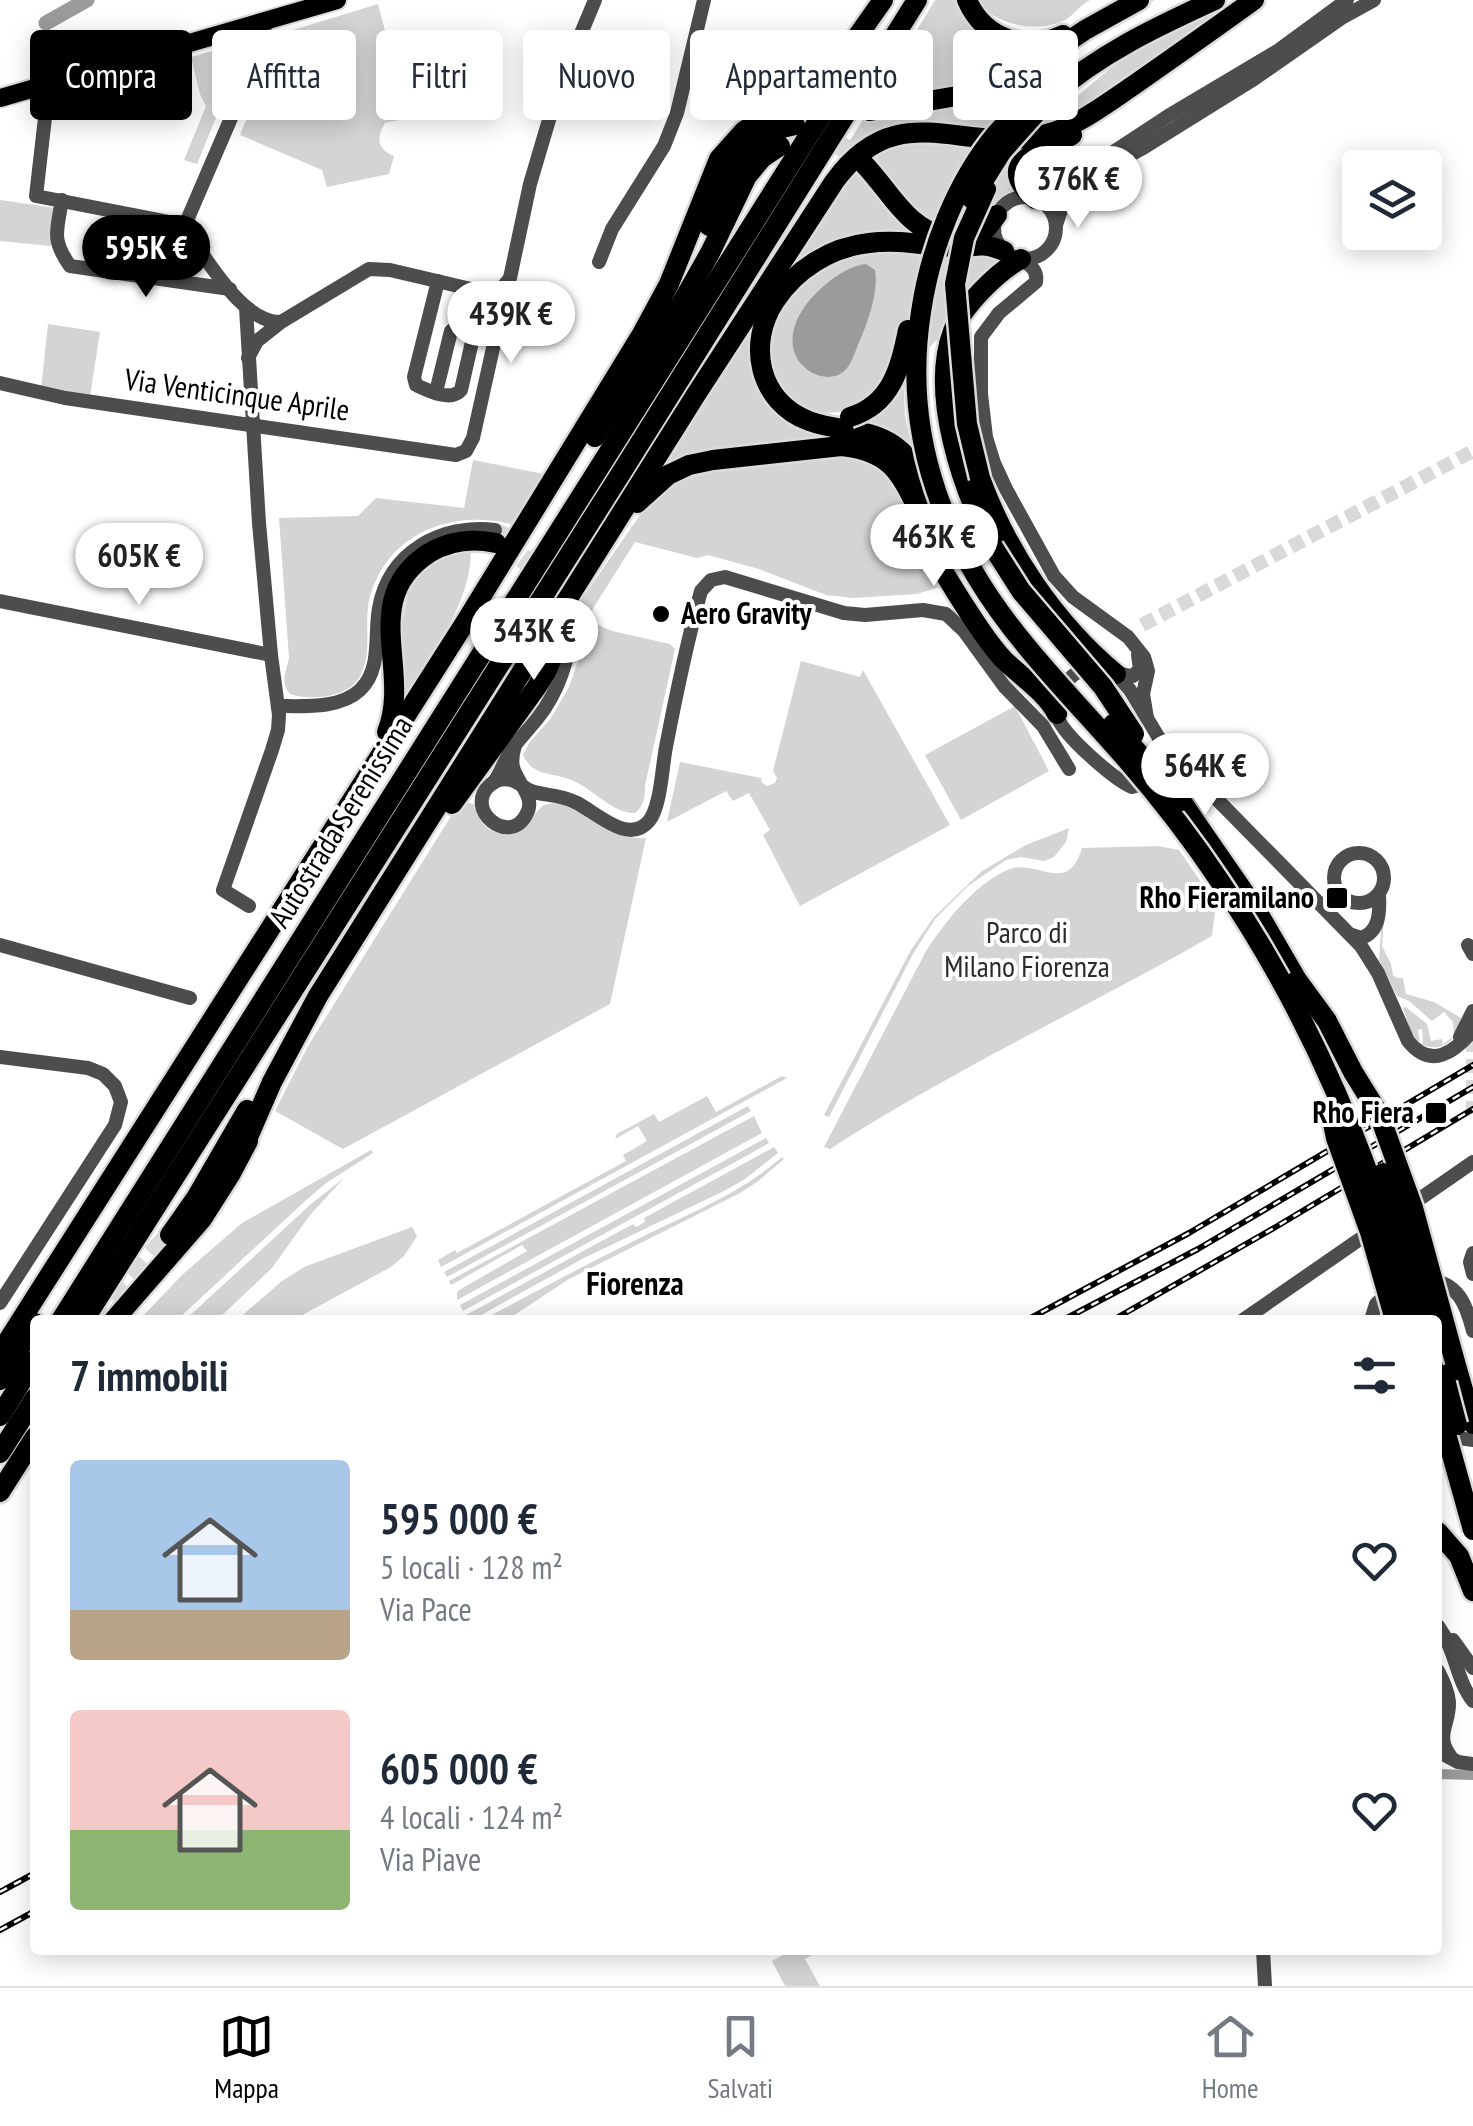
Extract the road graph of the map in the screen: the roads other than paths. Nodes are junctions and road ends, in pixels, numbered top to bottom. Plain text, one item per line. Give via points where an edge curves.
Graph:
1 (337, 0) edge
2 (595, 0) edge
3 (704, 0) edge
4 (883, 0) edge
5 (894, 0) edge
6 (917, 0) edge
7 (967, 0) edge
8 (1138, 0) edge
9 (1185, 0) edge
10 (1215, 0) edge
11 (1254, 0) edge
12 (1347, 0) edge
13 (1374, 0) edge
14 (264, 21) junction
15 (898, 30) edge
16 (192, 42) edge
17 (1078, 59) edge
18 (1152, 73) junction
19 (1078, 74) edge
20 (30, 89) edge
21 (0, 98) edge
22 (933, 100) edge
23 (44, 120) edge
24 (842, 120) edge
25 (847, 120) edge
26 (1015, 120) edge
27 (1022, 120) edge
28 (1023, 120) edge
29 (794, 125) tunnel mouth
30 (780, 146) tunnel mouth
31 (981, 156) junction
32 (863, 163) tunnel mouth
33 (1035, 198) junction
34 (62, 200) junction
35 (997, 215) junction
36 (184, 225) junction
37 (1056, 225) junction
38 (962, 242) junction
39 (934, 245) junction
40 (1052, 245) junction
41 (1013, 255) junction
42 (599, 262) dead end
43 (438, 281) junction
44 (230, 289) junction
45 (488, 292) junction
46 (1016, 300) junction
47 (246, 308) junction
48 (281, 322) junction
49 (248, 360) junction
50 (0, 383) edge
51 (436, 392) junction
52 (697, 393) junction
53 (602, 414) junction
54 (848, 422) junction
55 (252, 424) junction
56 (496, 537) joint
57 (0, 601) edge
58 (571, 623) dead end
59 (1011, 628) junction
60 (549, 644) junction
61 (1134, 644) junction
62 (271, 654) junction
63 (1116, 674) junction
64 (278, 706) junction
65 (1146, 718) junction
66 (1061, 722) junction
67 (515, 745) junction
68 (1164, 748) junction
69 (1103, 766) junction
70 (1069, 769) junction
71 (1162, 771) junction
72 (1197, 778) junction
73 (493, 783) junction
74 (522, 786) junction
75 (562, 797) junction
76 (1181, 801) junction
77 (526, 816) junction
78 (328, 838) junction
79 (1379, 894) junction
80 (379, 896) junction
81 (1357, 903) junction
82 (249, 906) dead end
83 (1377, 922) junction
84 (1340, 923) junction
85 (1352, 935) junction
86 (0, 945) edge
87 (1275, 970) junction
88 (1378, 973) junction
89 (1297, 980) junction
90 (190, 998) dead end
91 (1473, 1011) edge
92 (1473, 1030) edge
93 (1447, 1053) junction
94 (0, 1057) edge
95 (242, 1152) junction
96 (1473, 1162) edge
97 (170, 1235) tunnel mouth
98 (1473, 1253) edge
99 (66, 1272) junction
100 (1473, 1274) edge
101 (0, 1303) edge
102 (37, 1315) edge
103 (40, 1315) edge
104 (64, 1315) edge
105 (87, 1315) edge
106 (118, 1315) edge
107 (1250, 1315) edge
108 (1371, 1315) edge
109 (1394, 1315) edge
110 (1413, 1315) edge
111 (1428, 1315) edge
112 (1437, 1315) edge
113 (1472, 1324) edge
114 (30, 1326) edge
115 (30, 1332) edge
116 (0, 1353) edge
117 (1446, 1357) edge
118 (30, 1368) edge
119 (0, 1371) edge
120 (0, 1380) edge
121 (30, 1406) edge
122 (0, 1416) edge
123 (1442, 1420) edge
124 (1473, 1424) edge
125 (1442, 1440) edge
126 (1473, 1440) edge
127 (30, 1445) edge
128 (0, 1453) edge
129 (1473, 1480) edge
130 (0, 1492) edge
131 (1473, 1532) edge
132 (1442, 1533) edge
133 (1442, 1537) edge
134 (1473, 1591) edge
135 (1442, 1627) edge
136 (1442, 1631) edge
137 (1473, 1668) edge
138 (1442, 1681) edge
139 (1473, 1705) edge
140 (1442, 1727) edge
141 (1442, 1728) edge
142 (1444, 1754) edge
143 (1473, 1764) edge
144 (1263, 1955) edge
145 (1265, 1986) edge

1 - 14 main road
2 - 45 street via 559,86 510,278
3 - 42 street via 677,114
4 - 53 highway via 827,72 726,149 661,302
5 - 104 highway, Autostrada Serenissima
6 - 15 highway, Autostrada Serenissima
7 - 8 highway via 996,35 1034,44
8 - 22 highway via 998,84
9 - 17 highway
10 - 19 highway, bridge
11 - 18 highway
12 - 33 street via 1054,194
13 - 37 street via 1089,177 1071,192
14 - 16 main road
14 - 36 street via 264,40
18 - 33 highway via 1070,136 1026,157 1018,176
18 - 52 highway via 1085,118 1045,134 1002,140 920,131 866,148 834,182
20 - 21 main road
23 - 34 street via 36,196
24 - 105 highway, Autostrada Serenissima
25 - 52 highway
26 - 31 highway, bridge
27 - 76 highway, bridge via 975,192 942,274 929,362 939,460 957,516 996,586
28 - 63 highway, bridge via 975,210 956,270 971,446 996,518 1030,576
29 - 53 highway via 766,134 738,160 678,294
30 - 53 highway via 747,176 684,299
31 - 54 highway, bridge via 942,209 894,382
31 - 59 highway, bridge via 944,227 927,280 917,402 944,517
32 - 38 highway via 907,217
33 - 35 street via 1016,199
33 - 37 street
34 - 36 street
34 - 44 street via 56,239 70,266
35 - 38 highway
35 - 41 street via 994,232
36 - 44 street
37 - 40 street
38 - 39 highway
39 - 41 highway via 983,244
39 - 54 highway via 883,241 846,247 813,262 767,315 760,365 777,398 807,415
40 - 41 street via 1041,255
40 - 46 street via 1040,289
41 - 46 street via 1036,278
41 - 76 highway, bridge via 951,337 947,402 955,451 979,521 1021,591 1110,695
43 - 45 street
43 - 48 street via 369,269
43 - 51 street via 414,376 416,385
44 - 47 street
45 - 55 street, Via Venticinque Aprile via 502,312 466,451 456,455
46 - 61 street via 993,318 980,342 994,463 1060,583
47 - 48 street
47 - 49 street
48 - 49 street
49 - 55 street
50 - 55 street, Via Venticinque Aprile
51 - 51 street via 455,396 461,390 474,334 464,325 449,335
52 - 60 highway
53 - 78 highway
53 - 99 highway
54 - 59 highway, bridge via 899,448 913,464 958,562
55 - 62 street
56 - 64 street via 466,528 427,540 400,563 384,590 372,674 355,694 327,704
56 - 78 highway via 440,548 399,585 389,622 392,718
57 - 62 street
58 - 67 street via 554,690
59 - 87 highway, bridge via 1176,819
60 - 66 highway via 638,502 668,475 714,460 859,448 894,468 945,574 1000,656 1044,696
60 - 80 highway
60 - 95 highway via 542,679 439,823 280,1077
61 - 63 street via 1138,672
61 - 65 street via 1147,666
62 - 64 street
63 - 65 street
63 - 66 street via 1085,669 1066,682 1056,702
64 - 82 street via 278,730 223,890
65 - 68 street
66 - 69 street
66 - 70 street via 1076,751
67 - 73 street
67 - 74 street via 512,766
68 - 71 street
68 - 72 street
69 - 70 street via 1088,761
69 - 71 street via 1132,787
70 - 75 street via 1043,726 946,614 844,614 720,577 701,592 652,816 637,829 620,828
71 - 72 street
72 - 84 street
73 - 74 street
73 - 77 street via 482,801 489,821 516,826
74 - 75 street
74 - 77 street via 530,802
75 - 77 street via 545,800
76 - 89 highway
78 - 116 highway
79 - 81 street
79 - 81 street via 1385,877 1380,862 1368,853 1350,854 1336,868 1334,882
79 - 83 street
80 - 95 highway via 303,1023
80 - 97 highway
81 - 84 street via 1370,909 1368,923
83 - 85 street via 1368,936
83 - 88 street
84 - 85 street
85 - 88 street
86 - 90 street
87 - 109 highway, bridge via 1320,1075
87 - 110 highway, bridge via 1354,1133
88 - 93 street via 1410,1045 1427,1055
89 - 111 highway, bridge via 1370,1139
89 - 112 highway, bridge via 1379,1114 1414,1208
91 - 93 street
92 - 93 street
94 - 101 street via 96,1070 115,1086 121,1102 115,1125
95 - 106 highway via 202,1219
96 - 107 street, bridge
98 - 100 street
99 - 102 highway
99 - 103 highway
108 - 113 street via 1394,1287 1428,1279 1458,1293
114 - 119 highway
115 - 120 highway
117 - 124 highway
117 - 129 highway, bridge
118 - 122 highway
121 - 128 highway
123 - 131 highway, bridge
125 - 126 street
127 - 130 highway
131 - 132 street
133 - 134 highway via 1459,1556
135 - 137 street
136 - 139 street
138 - 140 street via 1448,1696
139 - 141 street
142 - 143 street
144 - 145 street

